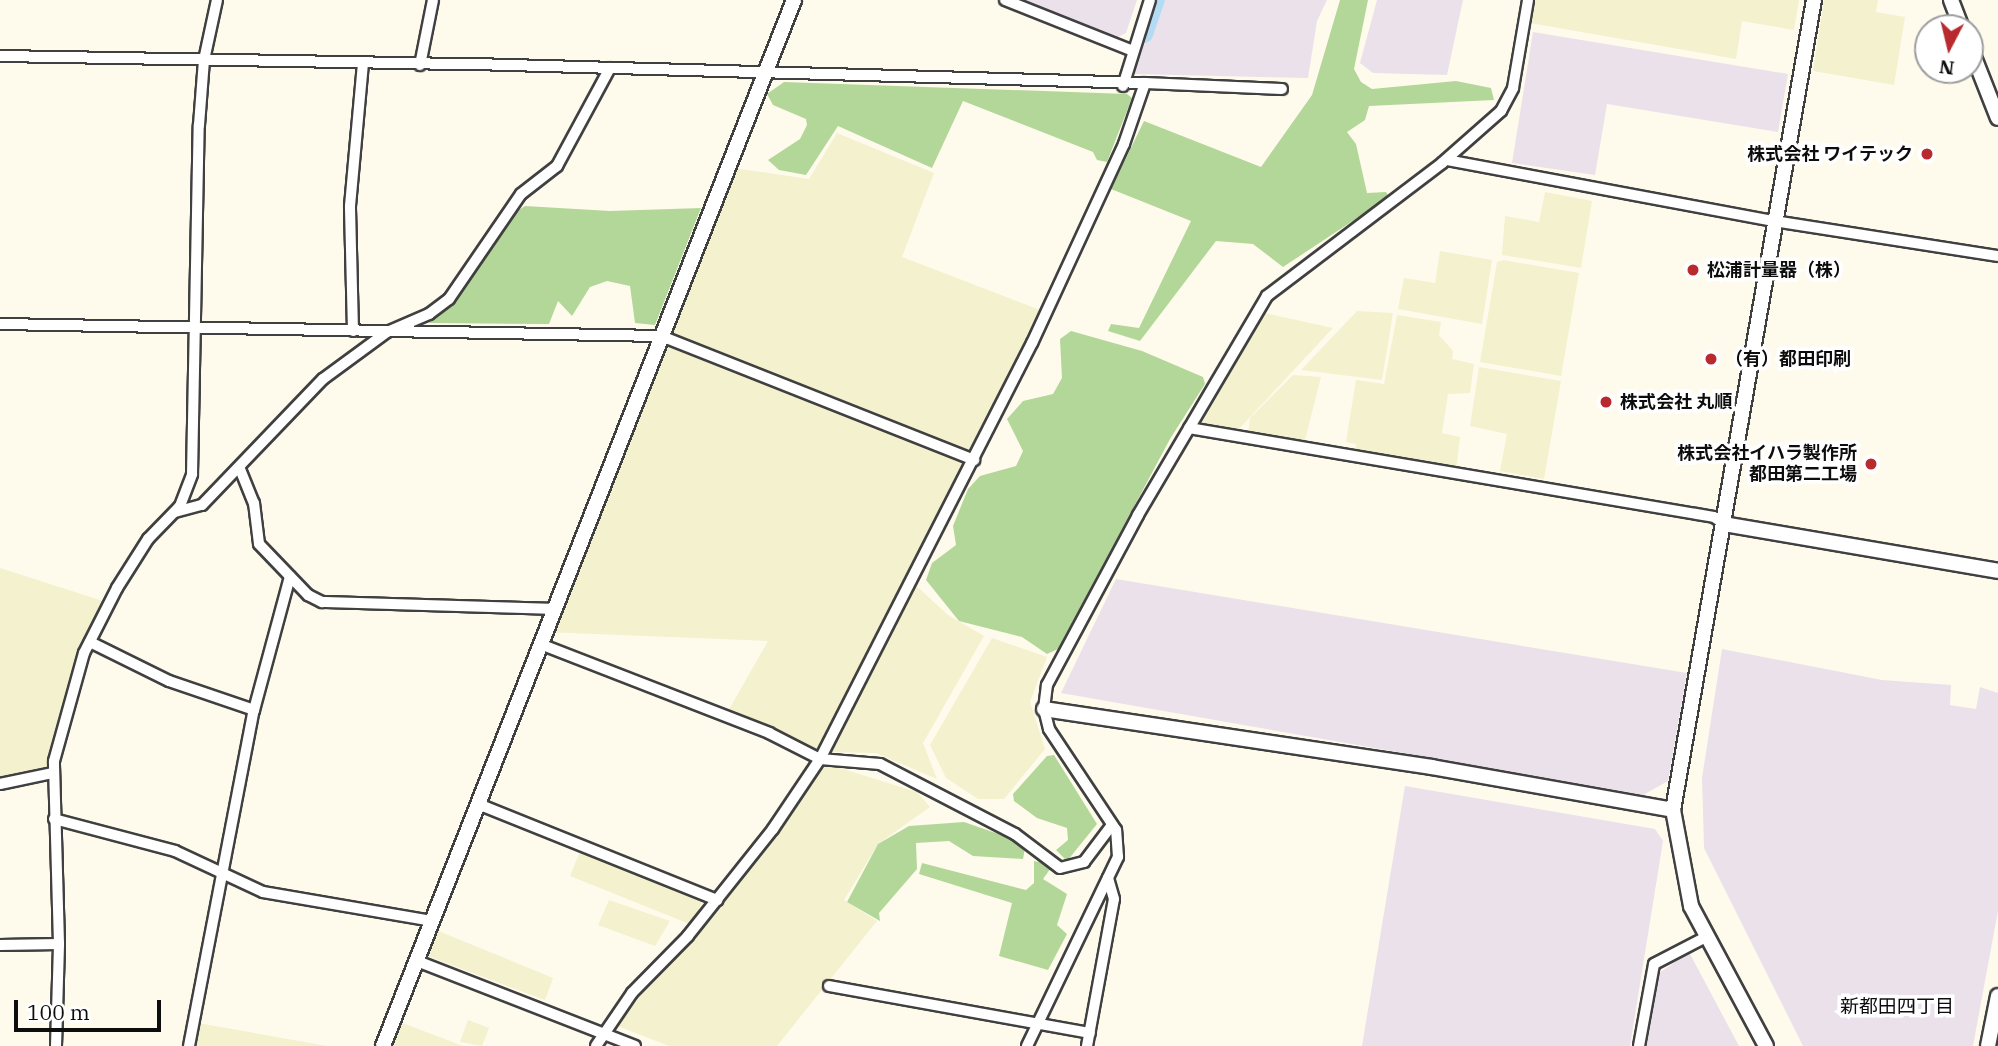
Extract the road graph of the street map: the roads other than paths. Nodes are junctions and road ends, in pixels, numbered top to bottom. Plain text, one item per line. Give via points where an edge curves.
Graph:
1 (217, 0) edge
2 (433, 0) edge
3 (794, 0) edge
4 (1005, 0) edge
5 (1150, 0) edge
6 (1528, 0) edge
7 (1814, 0) edge
8 (1133, 51) junction
9 (0, 56) edge
10 (204, 60) junction
11 (363, 63) junction
12 (420, 65) junction
13 (610, 68) junction
14 (765, 73) junction
15 (1984, 82) edge
16 (1145, 83) junction
17 (1123, 86) junction
18 (1282, 89) dead end
19 (1998, 118) edge
20 (1447, 160) junction
21 (1774, 220) junction
22 (1998, 256) edge
23 (0, 324) edge
24 (195, 328) junction
25 (353, 331) junction
26 (387, 332) junction
27 (661, 336) junction
28 (1189, 428) junction
29 (974, 460) junction
30 (240, 469) junction
31 (173, 512) junction
32 (1724, 524) junction
33 (1998, 571) edge
34 (290, 577) junction
35 (552, 609) junction
36 (90, 642) junction
37 (540, 644) junction
38 (1044, 709) junction
39 (254, 710) junction
40 (820, 759) junction
41 (52, 773) junction
42 (0, 784) edge
43 (478, 804) junction
44 (1673, 810) junction
45 (54, 819) junction
46 (1112, 825) junction
47 (222, 877) junction
48 (1108, 878) junction
49 (717, 900) junction
50 (432, 920) junction
51 (1708, 936) junction
52 (59, 944) junction
53 (0, 945) edge
54 (417, 961) junction
55 (829, 986) dead end
56 (1998, 996) edge
57 (1038, 1026) junction
58 (1090, 1033) junction
59 (606, 1035) junction
60 (57, 1046) edge
61 (189, 1046) edge
62 (383, 1046) edge
63 (596, 1046) edge
64 (635, 1046) edge
65 (1027, 1046) edge
66 (1087, 1046) edge
67 (1640, 1046) edge
68 (1766, 1046) edge
69 (1988, 1046) edge

1 - 10 street
2 - 12 street
3 - 14 street
4 - 8 street
5 - 8 street
6 - 20 street via 1509,99 1502,111
7 - 21 street
8 - 17 street
9 - 10 street
10 - 11 street
10 - 24 street
11 - 12 street
11 - 25 street via 350,206
12 - 13 street
13 - 14 street
13 - 26 street via 557,166 521,194 449,299 429,314
14 - 17 street
14 - 27 street
15 - 19 street
16 - 17 street
16 - 18 street
16 - 29 street via 1124,144
20 - 21 street
20 - 28 street via 1267,296
21 - 22 street
21 - 32 street
23 - 24 street
24 - 25 street
24 - 31 street via 192,474
25 - 26 street
26 - 27 street
26 - 30 street via 324,379
27 - 29 street
27 - 35 street
28 - 32 street via 1714,517
28 - 38 street via 1047,685
29 - 40 street
30 - 31 street via 202,505
30 - 34 street via 254,503 259,544
31 - 36 street via 148,538
32 - 33 street
32 - 44 street
34 - 35 street via 322,602
34 - 39 street
35 - 37 street
36 - 39 street via 160,677
36 - 41 street
37 - 40 street via 769,733
37 - 43 street
38 - 44 street via 1432,767
38 - 46 street via 1049,729
39 - 47 street
40 - 46 street via 880,764 1015,834 1060,867 1084,862
40 - 49 street
41 - 42 street
41 - 45 street
43 - 49 street
43 - 50 street
44 - 51 street via 1691,906
45 - 47 street via 162,846
45 - 52 street
46 - 48 street via 1118,857
47 - 50 street via 263,892
47 - 61 street
48 - 57 street
48 - 58 street via 1114,899
49 - 59 street via 632,993
50 - 54 street
51 - 67 street via 1654,964
51 - 68 street
52 - 53 street
52 - 60 street
54 - 59 street
54 - 62 street
55 - 57 street
56 - 69 street
57 - 58 street
57 - 65 street
58 - 66 street
59 - 63 street
59 - 64 street

